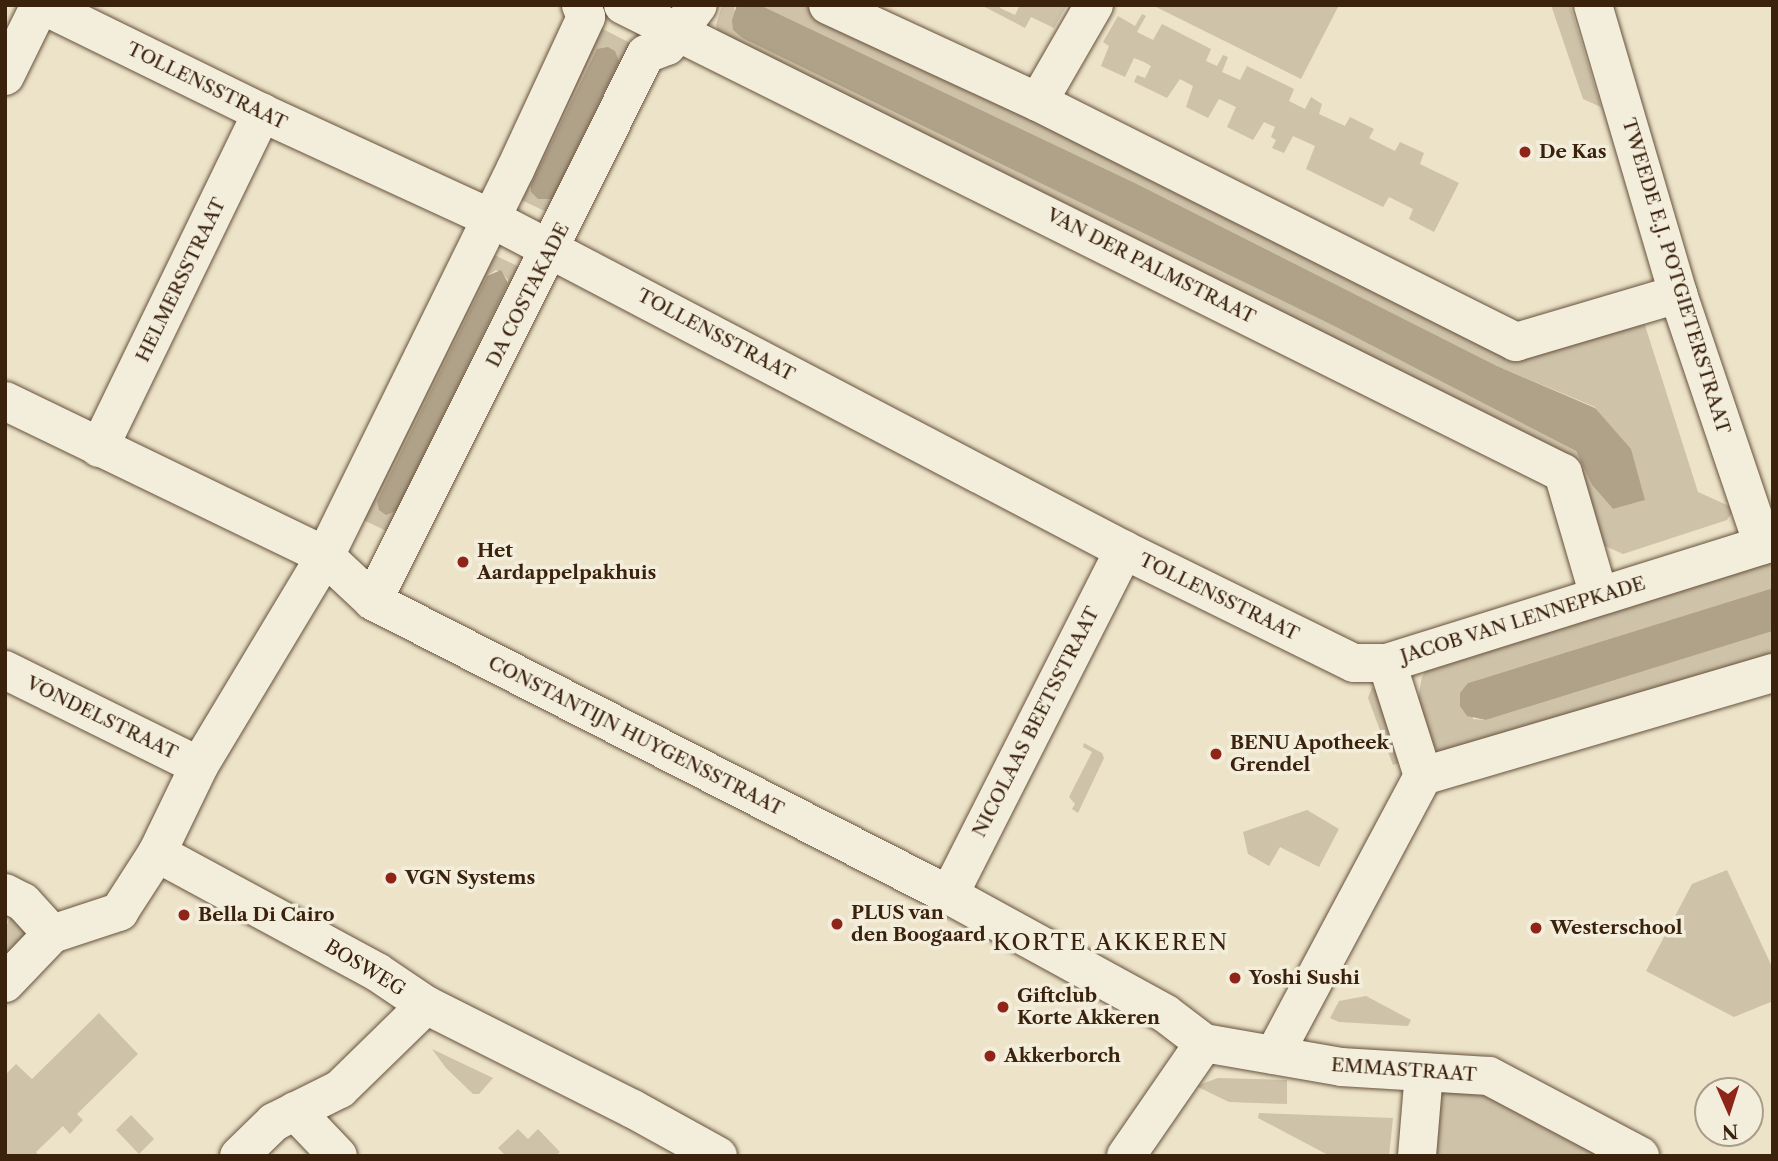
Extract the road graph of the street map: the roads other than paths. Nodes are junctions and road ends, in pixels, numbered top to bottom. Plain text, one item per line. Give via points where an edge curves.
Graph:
1 (41, 5) edge
2 (581, 5) edge
3 (623, 5) edge
4 (828, 5) edge
5 (1094, 5) edge
6 (1593, 5) edge
7 (689, 19) edge
8 (5, 76) edge
9 (1038, 102) junction
10 (262, 113) junction
11 (491, 218) junction
12 (551, 249) junction
13 (1678, 294) junction
14 (5, 401) edge
15 (99, 448) junction
16 (1768, 544) edge
17 (1124, 550) junction
18 (325, 556) junction
19 (1599, 596) junction
20 (373, 601) junction
21 (1387, 663) junction
22 (5, 670) edge
23 (1773, 673) edge
24 (199, 766) junction
25 (1423, 776) junction
26 (157, 853) junction
27 (5, 893) edge
28 (948, 895) junction
29 (52, 934) junction
30 (5, 983) edge
31 (426, 1005) junction
32 (1204, 1043) junction
33 (1274, 1055) junction
34 (1423, 1072) junction
35 (295, 1111) junction
36 (239, 1156) edge
37 (338, 1156) edge
38 (718, 1156) edge
39 (1126, 1156) edge
40 (1417, 1156) edge
41 (1640, 1156) edge

1 - 8 street
1 - 10 street, TOLLENSSTRAAT
2 - 11 street via 586,17
3 - 7 street, VAN DER PALMSTRAAT
4 - 9 street
5 - 9 street
6 - 13 street, TWEEDE E.J. POTGIETERSTRAAT
7 - 12 street, DA COSTAKADE via 667,46 646,54
7 - 19 street, VAN DER PALMSTRAAT via 999,190 1563,473
9 - 13 street via 1516,342
10 - 11 street, TOLLENSSTRAAT
10 - 15 street, HELMERSSTRAAT
11 - 12 street, TOLLENSSTRAAT
11 - 18 street
12 - 17 street, TOLLENSSTRAAT
12 - 20 street, DA COSTAKADE
13 - 16 street, TWEEDE E.J. POTGIETERSTRAAT
14 - 15 street, CONSTANTIJN HUYGENSSTRAAT
15 - 18 street, CONSTANTIJN HUYGENSSTRAAT
16 - 19 street, JACOB VAN LENNEPKADE
17 - 21 street, TOLLENSSTRAAT via 1354,663
17 - 28 street, NICOLAAS BEETSSTRAAT
18 - 20 street, CONSTANTIJN HUYGENSSTRAAT
18 - 24 street
19 - 21 street, JACOB VAN LENNEPKADE
20 - 28 street, CONSTANTIJN HUYGENSSTRAAT
21 - 25 street, JACOB VAN LENNEPKADE
22 - 24 street, VONDELSTRAAT
23 - 25 street
24 - 26 street
25 - 33 street
26 - 29 street via 119,912
26 - 31 street, BOSWEG via 377,972
27 - 29 street via 23,901
28 - 32 street, CONSTANTIJN HUYGENSSTRAAT via 1166,1014
29 - 30 street
31 - 35 street via 340,1089
31 - 38 street, BOSWEG
32 - 33 street, CONSTANTIJN HUYGENSSTRAAT
32 - 39 street
33 - 34 street, EMMASTRAAT via 1341,1067
34 - 40 street
34 - 41 street, EMMASTRAAT via 1489,1076
35 - 36 street via 274,1122
35 - 37 street

